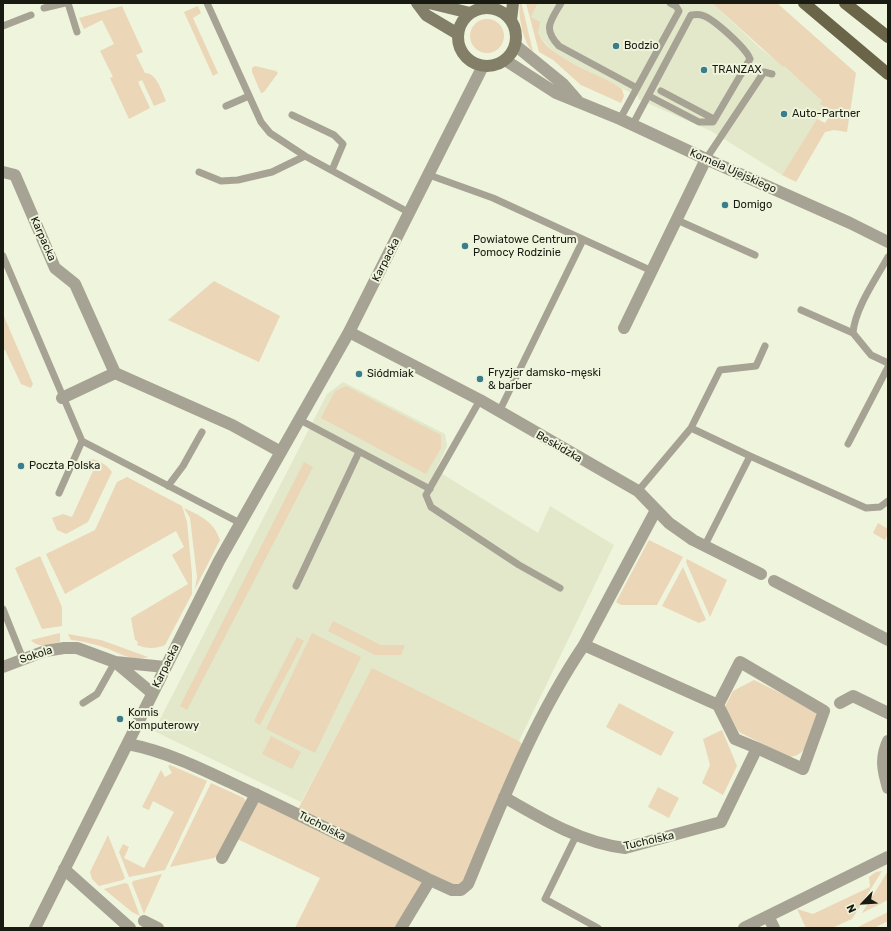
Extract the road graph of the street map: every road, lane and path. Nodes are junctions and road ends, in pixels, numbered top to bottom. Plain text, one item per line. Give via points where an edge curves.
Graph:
1 (66, 3) edge
2 (207, 3) edge
3 (417, 3) edge
4 (429, 3) edge
5 (513, 3) edge
6 (561, 3) edge
7 (670, 3) edge
8 (804, 3) edge
9 (845, 3) edge
10 (486, 5) edge
11 (44, 8) dead end
12 (470, 13) junction
13 (31, 15) dead end
14 (511, 20) junction
15 (3, 26) edge
16 (77, 32) dead end
17 (458, 34) junction
18 (888, 37) edge
19 (515, 45) junction
20 (505, 60) junction
21 (483, 66) junction
22 (772, 74) dead end
23 (888, 74) edge
24 (637, 88) junction
25 (661, 91) dead end
26 (248, 96) junction
27 (648, 96) junction
28 (577, 100) junction
29 (226, 106) dead end
30 (292, 115) dead end
31 (620, 119) junction
32 (714, 119) junction
33 (633, 124) junction
34 (305, 156) junction
35 (706, 160) junction
36 (332, 170) junction
37 (3, 172) edge
38 (199, 172) dead end
39 (429, 175) junction
40 (410, 213) junction
41 (677, 220) junction
42 (583, 240) junction
43 (888, 242) edge
44 (755, 255) dead end
45 (3, 256) edge
46 (888, 257) edge
47 (652, 271) junction
48 (801, 310) dead end
49 (624, 328) dead end
50 (349, 332) junction
51 (853, 333) junction
52 (765, 346) dead end
53 (888, 363) edge
54 (888, 367) edge
55 (115, 373) junction
56 (62, 398) junction
57 (480, 400) junction
58 (499, 412) junction
59 (300, 420) junction
60 (691, 428) junction
61 (202, 432) dead end
62 (82, 441) junction
63 (848, 444) dead end
64 (282, 452) junction
65 (359, 452) junction
66 (750, 456) junction
67 (168, 486) junction
68 (430, 489) junction
69 (638, 491) junction
70 (59, 493) dead end
71 (888, 500) edge
72 (656, 510) junction
73 (240, 523) junction
74 (705, 545) junction
75 (761, 574) dead end
76 (774, 581) dead end
77 (296, 586) dead end
78 (560, 588) dead end
79 (3, 609) edge
80 (888, 640) edge
81 (584, 645) junction
82 (23, 659) junction
83 (115, 662) junction
84 (3, 667) edge
85 (165, 667) junction
86 (152, 693) junction
87 (83, 703) dead end
88 (840, 703) dead end
89 (718, 705) junction
90 (888, 713) edge
91 (888, 741) edge
92 (128, 744) junction
93 (757, 748) junction
94 (888, 788) edge
95 (256, 794) junction
96 (504, 797) junction
97 (576, 836) junction
98 (888, 857) edge
99 (222, 858) dead end
100 (64, 869) junction
101 (430, 880) junction
102 (768, 916) junction
103 (144, 921) dead end
104 (751, 926) edge
105 (35, 928) edge
106 (130, 928) edge
107 (158, 928) edge
108 (401, 928) edge
109 (598, 928) edge
110 (774, 928) edge

1 - 11 lane
1 - 16 lane
2 - 26 lane
3 - 17 main road via 426,15
4 - 12 main road
5 - 14 main road
6 - 24 lane via 548,26 554,41
7 - 24 lane via 679,11
8 - 23 main road
9 - 18 main road
10 - 12 main road
10 - 14 main road
12 - 17 main road via 460,26
13 - 15 lane
14 - 19 main road via 516,32
17 - 21 main road via 462,52 467,59
19 - 20 main road
19 - 28 street, Kornela Ujejskiego via 563,84
20 - 21 main road via 498,64
20 - 28 street, Kornela Ujejskiego via 556,93
21 - 39 street, Karpacka
22 - 35 lane via 764,72
24 - 31 lane
25 - 32 lane
26 - 29 lane
26 - 34 lane via 266,129
27 - 32 lane via 699,122 713,122
27 - 32 lane via 691,15 701,15 722,29 747,52 750,59
27 - 33 lane
28 - 31 street, Kornela Ujejskiego
30 - 36 lane via 334,135 343,144
31 - 33 street, Kornela Ujejskiego
33 - 35 street, Kornela Ujejskiego
34 - 36 lane
34 - 38 lane via 272,172 238,180 221,181
35 - 41 street
35 - 43 street, Kornela Ujejskiego
36 - 40 lane
37 - 55 street, Karpacka via 15,175 56,268 75,284
39 - 40 street, Karpacka
39 - 42 lane via 493,198
40 - 50 street, Karpacka
41 - 44 lane
41 - 47 street
42 - 47 lane
42 - 58 lane
45 - 56 lane
46 - 51 lane via 860,309
47 - 49 street
48 - 51 lane
50 - 57 street, Beskidzka
50 - 59 street, Karpacka
51 - 53 lane via 871,355
52 - 60 lane via 756,366 720,370
54 - 63 lane
55 - 56 street
55 - 64 street via 232,425
56 - 62 lane
57 - 58 street, Beskidzka
57 - 68 lane
58 - 69 street, Beskidzka
59 - 64 street, Karpacka
59 - 65 lane
60 - 66 lane
60 - 69 lane
61 - 67 lane via 183,466
62 - 67 lane
62 - 70 lane
64 - 73 street, Karpacka
65 - 68 lane
65 - 77 lane
66 - 71 lane via 866,508 880,507
66 - 74 lane
67 - 73 lane
68 - 78 lane via 426,495 431,507 519,565
69 - 72 street, Beskidzka
72 - 74 street, Beskidzka via 669,522
72 - 81 street, Tucholska
73 - 85 street, Karpacka
74 - 75 street, Beskidzka
76 - 80 street
79 - 82 lane
81 - 89 street
81 - 96 street, Tucholska via 525,747
82 - 83 street, Sokola via 45,650 77,648
82 - 84 street, Sokola
83 - 85 street, Sokola
83 - 86 street, Sokola
83 - 87 lane via 97,694
85 - 86 street, Karpacka
86 - 92 street, Karpacka
88 - 90 street via 853,696
89 - 93 street via 735,739
89 - 93 street via 740,662 824,711 803,769
91 - 94 street via 883,752 883,770
92 - 95 street, Tucholska via 167,755
92 - 100 street, Karpacka
93 - 97 street, Tucholska via 721,822 625,848 612,847
95 - 99 street
95 - 101 street, Tucholska
96 - 97 street, Tucholska
96 - 101 street, Tucholska via 468,884 461,890 452,890
97 - 109 lane via 545,899
98 - 102 street
100 - 105 street, Karpacka
100 - 106 street
101 - 108 street
102 - 104 street
102 - 110 street
103 - 107 street

